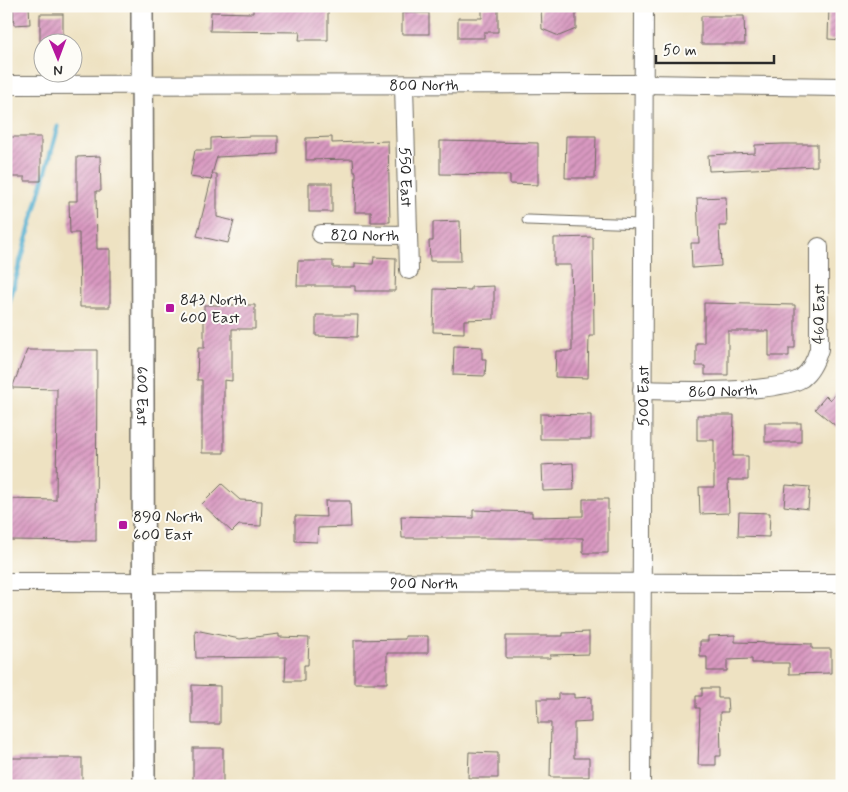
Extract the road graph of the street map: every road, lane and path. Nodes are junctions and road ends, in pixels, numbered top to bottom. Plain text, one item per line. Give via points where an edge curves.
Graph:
1 (142, 6) edge
2 (644, 6) edge
3 (642, 84) junction
4 (6, 85) edge
5 (141, 85) junction
6 (404, 85) junction
7 (842, 87) edge
8 (527, 220) dead end
9 (642, 224) junction
10 (321, 234) dead end
11 (408, 235) junction
12 (819, 247) dead end
13 (409, 270) dead end
14 (803, 377) joint
15 (642, 390) junction
16 (642, 581) junction
17 (6, 582) edge
18 (143, 583) junction
19 (842, 583) edge
20 (144, 786) edge
21 (641, 786) edge

1 - 5 street, 600 East
2 - 3 street, 500 East
3 - 6 street, 800 North
3 - 7 street, 800 North
3 - 9 street, 500 East
4 - 5 street, 800 North
5 - 6 street, 800 North
5 - 18 street, 600 East
6 - 11 street, 550 East
8 - 9 lane
9 - 15 street, 500 East
10 - 11 street, 820 North
11 - 13 street, 550 East
12 - 14 street, 460 East via 818,348 815,362
14 - 15 street, 860 North via 788,385 766,388
15 - 16 street, 500 East
16 - 18 street, 900 North
16 - 19 street, 900 North
16 - 21 street, 500 East
17 - 18 street, 900 North
18 - 20 street, 600 East

